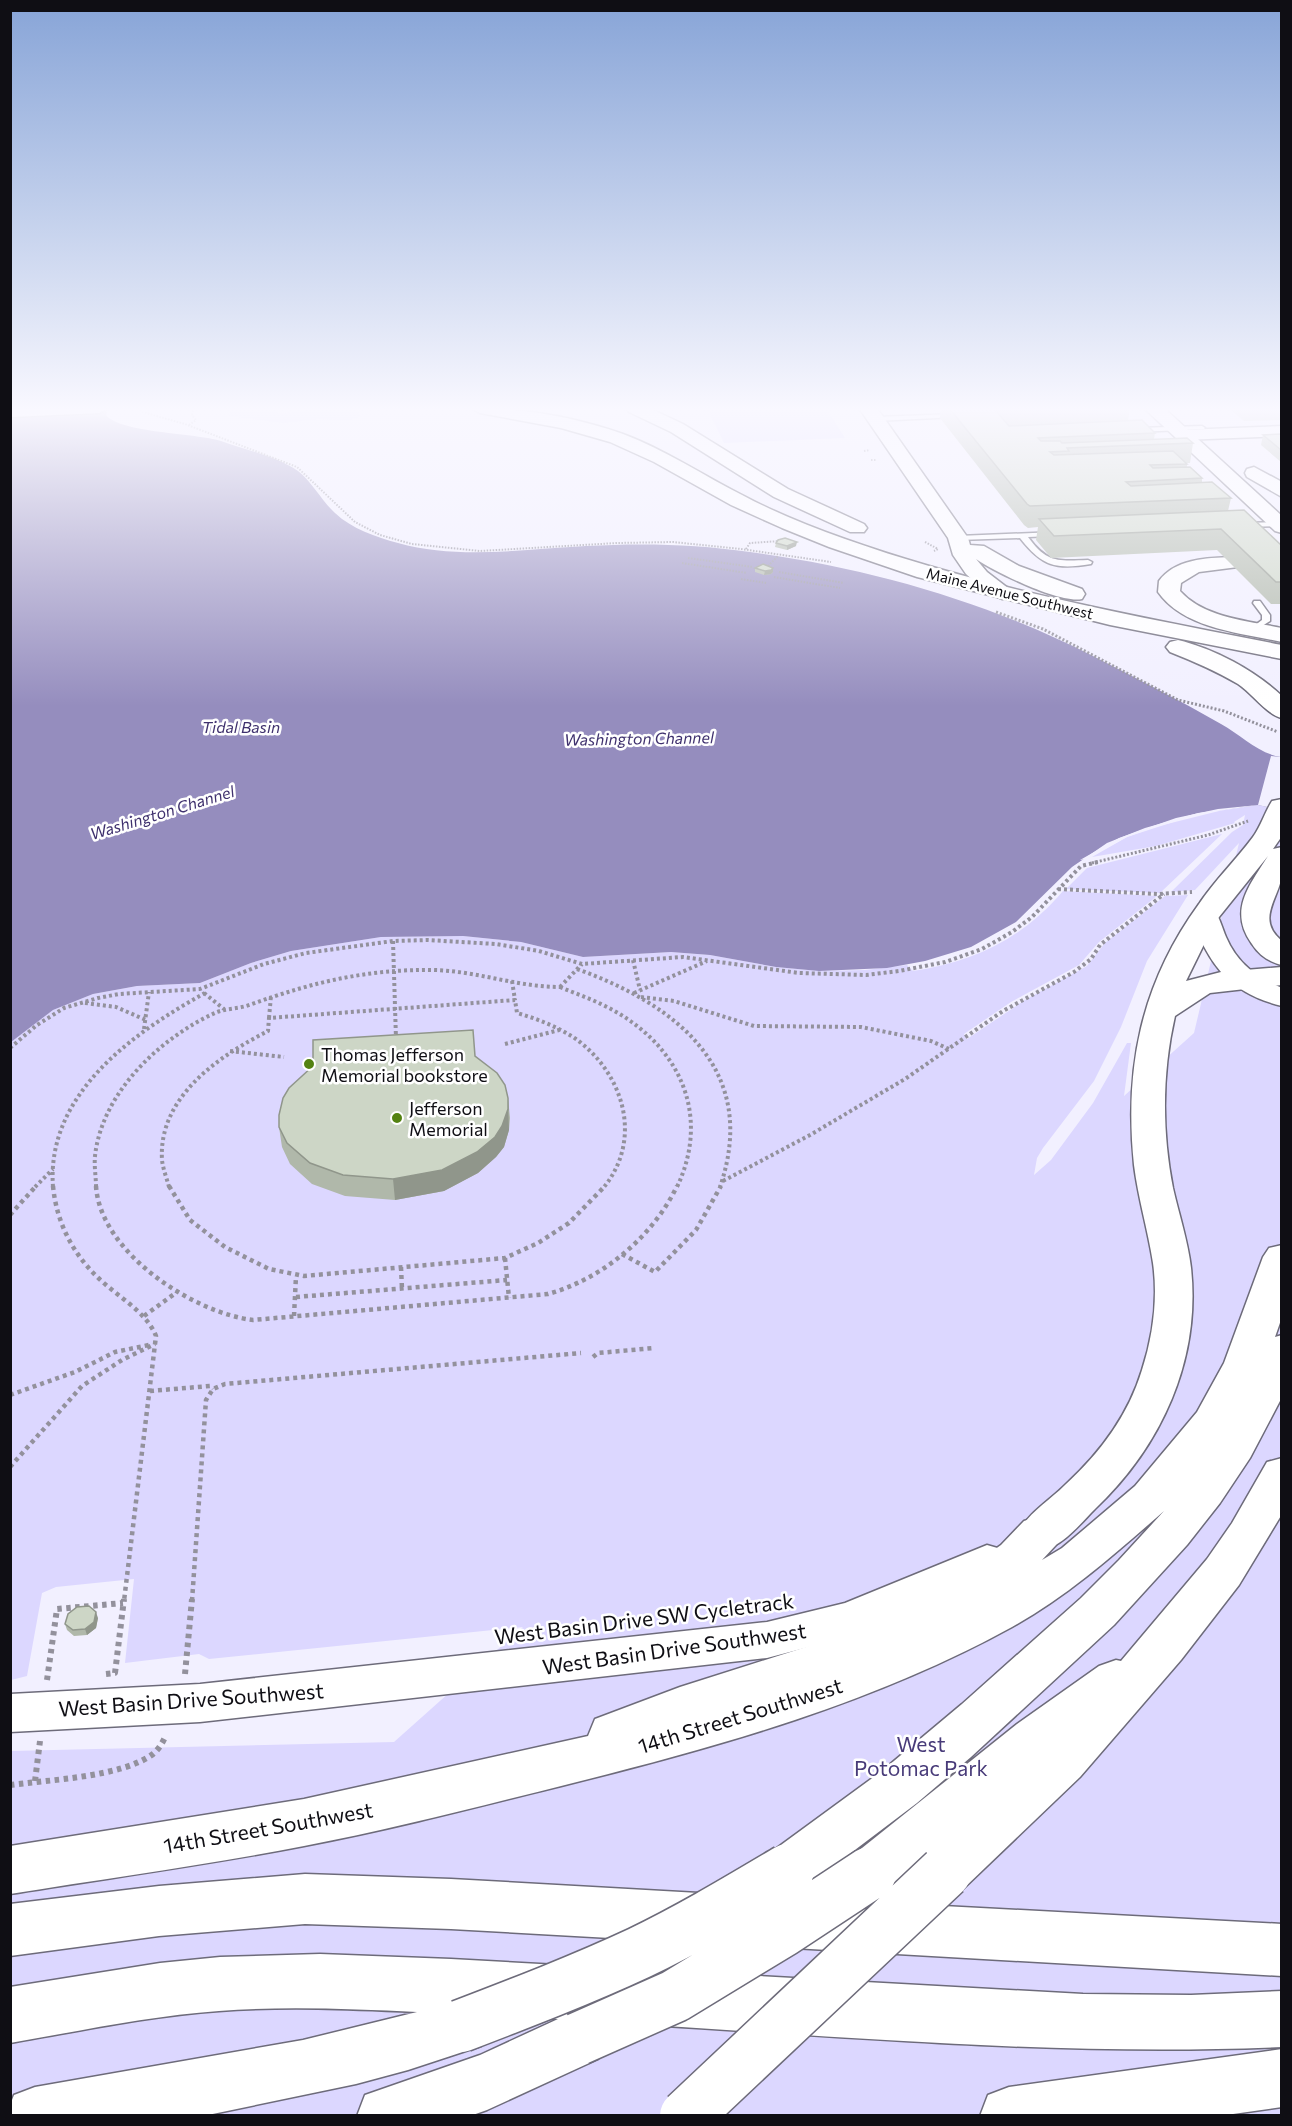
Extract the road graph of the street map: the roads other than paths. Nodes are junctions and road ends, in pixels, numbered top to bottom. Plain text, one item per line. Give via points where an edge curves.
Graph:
1 (752, 507) edge
2 (814, 507) edge
3 (937, 507) edge
4 (1261, 507) edge
5 (1235, 523) edge
6 (1280, 525) edge
7 (1060, 534) edge
8 (1022, 535) junction
9 (958, 538) junction
10 (1088, 562) edge
11 (1231, 564) edge
12 (971, 567) junction
13 (995, 600) junction
14 (1066, 600) junction
15 (1257, 603) dead end
16 (1169, 619) junction
17 (1254, 629) junction
18 (1281, 635) edge
19 (1210, 639) junction
20 (1281, 640) edge
21 (1281, 652) edge
22 (1281, 686) edge
23 (1280, 722) edge
24 (1281, 809) edge
25 (1281, 855) edge
26 (1202, 904) junction
27 (1281, 956) edge
28 (1281, 976) edge
29 (1241, 978) junction
30 (1281, 998) edge
31 (1160, 1012) junction
32 (1281, 1257) edge
33 (1281, 1349) edge
34 (1281, 1474) edge
35 (1040, 1533) junction
36 (1164, 1646) junction
37 (26, 1721) edge
38 (489, 1782) junction
39 (10, 1870) edge
40 (10, 1930) edge
41 (1281, 1950) edge
42 (10, 2015) edge
43 (1281, 2019) edge
44 (1281, 2078) edge
45 (35, 2115) edge
46 (386, 2115) edge
47 (686, 2115) edge
48 (1009, 2115) edge

1 - 13 main road, Maine Avenue Southwest
2 - 12 main road, Maine Avenue Southwest via 883,537
3 - 9 main road
4 - 6 main road
5 - 6 lane
7 - 8 lane
8 - 9 lane
8 - 10 lane via 1042,560
9 - 12 main road via 960,551
9 - 14 main road via 999,565
11 - 17 main road via 1183,571 1170,581 1169,592 1192,610
12 - 13 main road
12 - 14 main road, Maine Avenue Southwest
13 - 14 main road, Maine Avenue Southwest
14 - 16 main road, Maine Avenue Southwest
14 - 19 main road, Maine Avenue Southwest
14 - 23 main road via 1224,667 1258,687
15 - 17 lane via 1266,621
16 - 19 main road
16 - 20 main road, Maine Avenue Southwest
17 - 18 main road
19 - 21 main road, Maine Avenue Southwest
19 - 22 main road
24 - 26 main road, West Basin Drive Southwest via 1261,846
25 - 27 main road via 1255,902 1253,915 1258,934
26 - 29 street via 1213,944
26 - 31 main road, West Basin Drive Southwest via 1172,971
28 - 29 main road
29 - 30 street
29 - 31 main road via 1199,986
31 - 35 main road, West Basin Drive Southwest via 1150,1070 1148,1125 1174,1287 1168,1352 1156,1391 1112,1464
32 - 38 main road, 14th Street Southwest via 1246,1359 1214,1421 1191,1451 1163,1484 1116,1527 1011,1605 914,1656 807,1697 687,1733
33 - 45 main road, bridge via 1266,1388 1214,1479 1140,1570 1085,1625 915,1775 788,1870 645,1950 461,2026 318,2066
34 - 36 main road via 1223,1572
35 - 37 street, West Basin Drive Southwest via 958,1576 884,1606 825,1627 767,1640
35 - 38 main road via 1017,1558 986,1580 842,1654 804,1670 680,1708
36 - 46 main road, bridge via 1034,1739 870,1873 675,1996 487,2081
36 - 47 main road, bridge via 1062,1761
38 - 39 main road, 14th Street Southwest via 273,1828
40 - 41 main road via 171,1909 305,1899
42 - 43 main road via 160,1990 320,1981 1083,2022
44 - 48 main road

